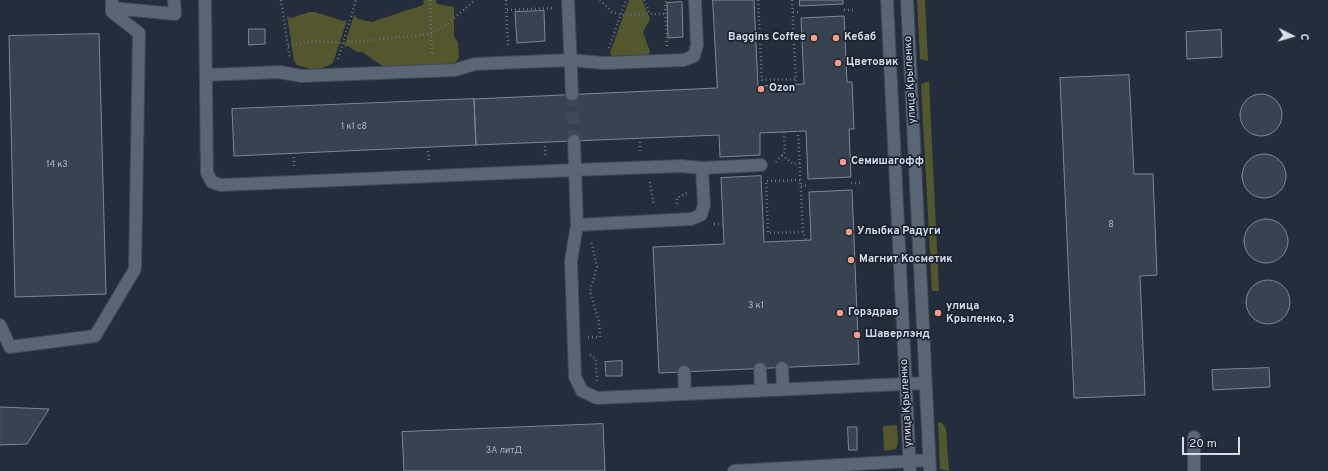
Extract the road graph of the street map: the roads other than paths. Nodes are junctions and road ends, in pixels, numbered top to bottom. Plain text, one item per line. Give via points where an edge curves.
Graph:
1 (174, 0) edge
2 (205, 0) edge
3 (695, 0) edge
4 (887, 0) edge
5 (907, 0) edge
6 (112, 4) edge
7 (568, 4) edge
8 (570, 60) junction
9 (206, 75) junction
10 (572, 94) tunnel mouth
11 (574, 141) tunnel mouth
12 (761, 165) road end
13 (702, 168) junction
14 (575, 170) junction
15 (582, 224) junction
16 (0, 325) edge
17 (782, 368) dead end
18 (760, 369) dead end
19 (684, 372) dead end
20 (925, 383) junction
21 (906, 384) junction
22 (783, 389) junction
23 (761, 390) junction
24 (685, 394) junction
25 (1194, 437) dead end
26 (929, 465) edge
27 (910, 466) edge
28 (811, 468) edge
29 (734, 471) edge
30 (1194, 471) edge

1 - 6 street via 175,14
2 - 9 street
3 - 8 street via 697,45 694,56 684,60 667,61 604,63
4 - 21 street, улица Крыленко
5 - 20 street, улица Крыленко
6 - 16 street via 112,12 139,33 135,269 95,336 10,348
7 - 8 street
8 - 9 street via 476,64 455,70 433,71 302,76 279,72
8 - 10 street
9 - 14 street via 207,173 212,182 220,185
11 - 14 street
12 - 13 street
13 - 14 street via 681,166
13 - 15 street via 704,204 701,215 678,220
14 - 15 street
15 - 24 street via 571,261 575,377 582,391 597,398
17 - 22 street
18 - 23 street
19 - 24 street
20 - 21 street
20 - 26 street, улица Крыленко
21 - 22 street
21 - 27 street, улица Крыленко
22 - 23 street
23 - 24 street
25 - 30 street
26 - 27 street
27 - 28 street
28 - 29 street

